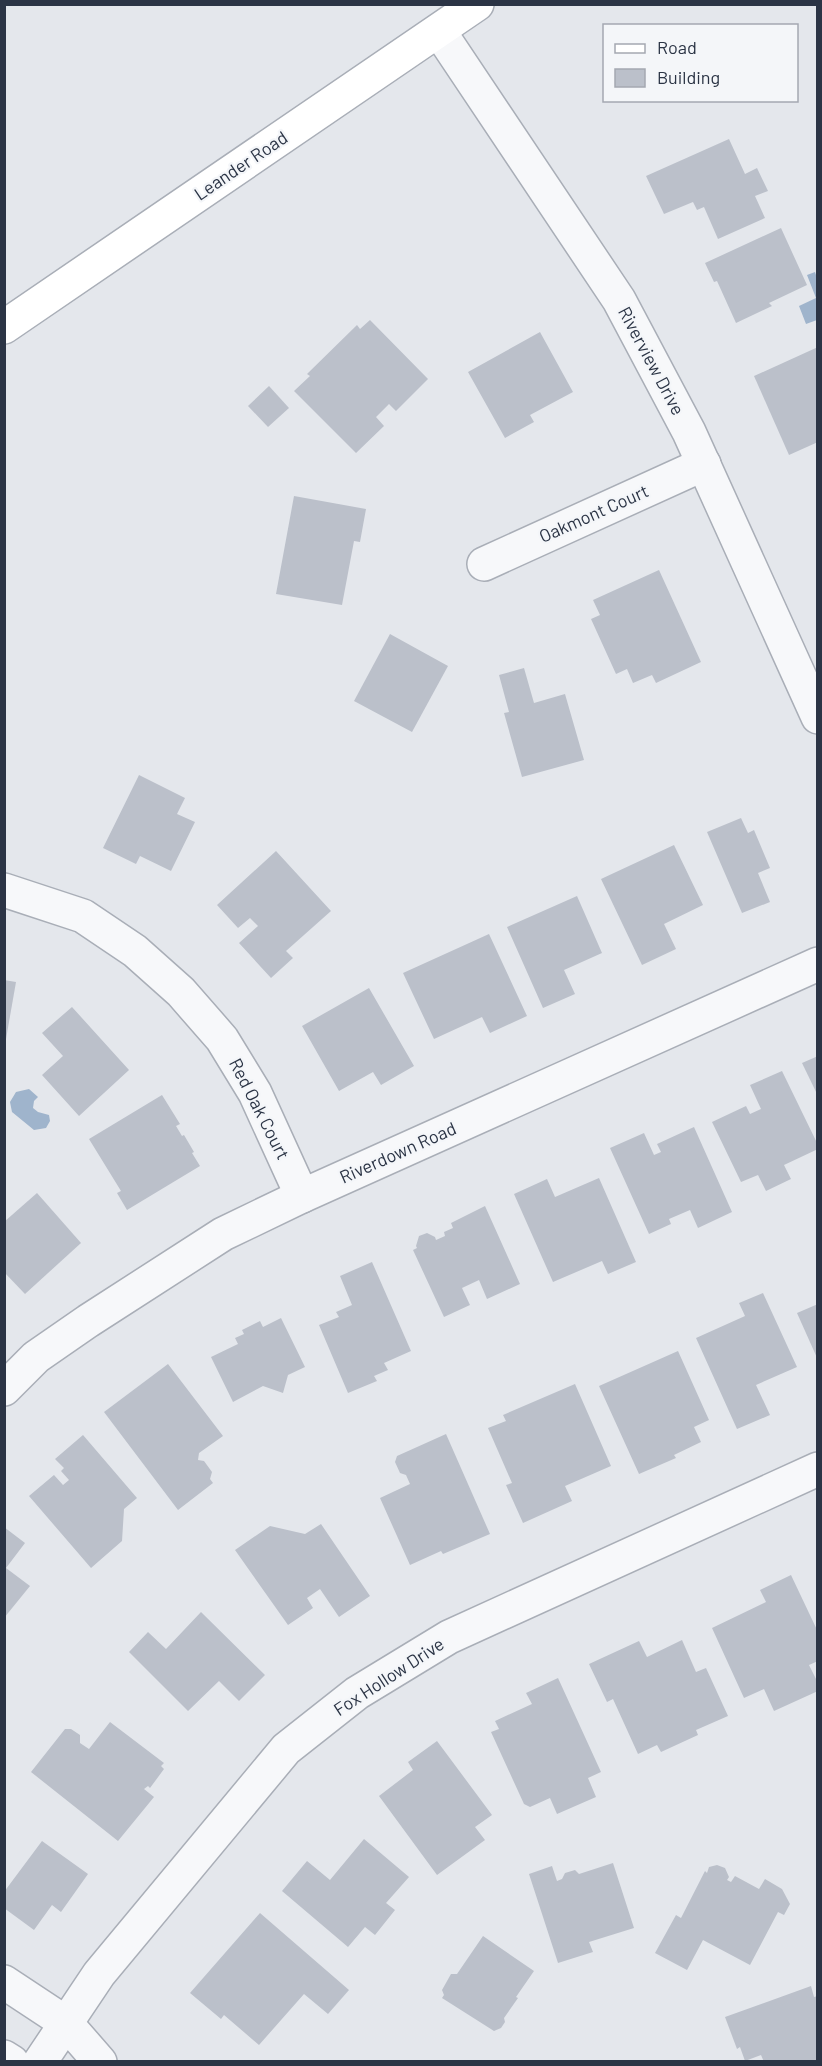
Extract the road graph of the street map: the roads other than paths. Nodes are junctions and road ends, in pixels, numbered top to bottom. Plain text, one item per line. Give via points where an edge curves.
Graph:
1 (477, 4) edge
2 (439, 31) junction
3 (4, 327) edge
4 (704, 464) junction
5 (484, 564) dead end
6 (818, 717) edge
7 (4, 890) edge
8 (818, 964) edge
9 (302, 1196) junction
10 (7, 1382) edge
11 (818, 1469) edge
12 (4, 1982) edge
13 (66, 2023) junction
14 (4, 2056) edge
15 (12, 2061) edge
16 (40, 2061) edge
17 (100, 2061) edge

1 - 2 main road, Leander Road
2 - 3 main road, Leander Road
2 - 4 street, Riverview Drive via 619,300
4 - 5 street, Oakmont Court
4 - 6 street, Riverview Drive
7 - 9 street, Red Oak Court via 83,916 135,951 181,992 222,1039 255,1093
8 - 9 street, Riverdown Road
9 - 10 street, Riverdown Road via 214,1240 36,1357
11 - 13 street, Fox Hollow Drive via 449,1637 357,1693 286,1749 99,1974
12 - 13 street
13 - 16 street, Fox Hollow Drive
13 - 17 street
14 - 15 street

